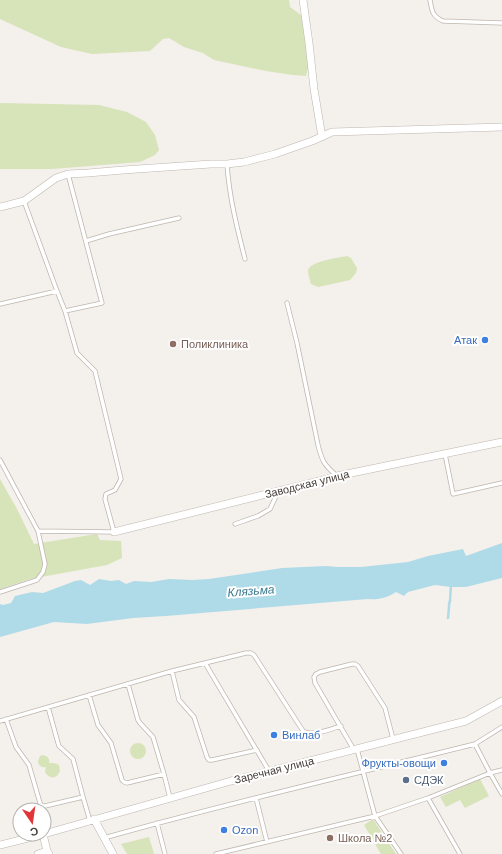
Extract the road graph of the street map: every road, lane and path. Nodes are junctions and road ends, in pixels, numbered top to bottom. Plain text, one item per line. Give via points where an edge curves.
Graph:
1 (303, 0) edge
2 (430, 0) edge
3 (502, 24) edge
4 (502, 127) edge
5 (322, 137) junction
6 (227, 164) junction
7 (68, 174) junction
8 (24, 201) junction
9 (0, 207) edge
10 (179, 218) dead end
11 (86, 241) junction
12 (245, 259) dead end
13 (57, 291) junction
14 (287, 303) dead end
15 (0, 304) edge
16 (65, 311) junction
17 (502, 442) edge
18 (444, 453) junction
19 (0, 460) edge
20 (337, 476) junction
21 (502, 483) edge
22 (278, 491) junction
23 (235, 524) dead end
24 (38, 531) junction
25 (114, 532) junction
26 (0, 592) edge
27 (205, 663) junction
28 (172, 671) junction
29 (128, 684) junction
30 (89, 695) junction
31 (502, 701) edge
32 (48, 707) junction
33 (6, 719) junction
34 (0, 721) edge
35 (341, 726) junction
36 (502, 727) edge
37 (392, 739) junction
38 (475, 744) junction
39 (356, 749) junction
40 (257, 750) junction
41 (502, 770) edge
42 (270, 771) junction
43 (363, 772) junction
44 (490, 773) junction
45 (164, 774) junction
46 (502, 794) edge
47 (83, 797) junction
48 (170, 798) junction
49 (256, 798) junction
50 (428, 798) junction
51 (375, 816) junction
52 (92, 820) junction
53 (156, 823) junction
54 (52, 831) edge
55 (104, 838) junction
56 (12, 842) edge
57 (45, 842) edge
58 (267, 842) junction
59 (0, 845) edge
60 (48, 853) edge
61 (38, 854) edge
62 (113, 854) edge
63 (165, 854) edge
64 (216, 854) edge
65 (401, 854) edge
66 (460, 854) edge

1 - 5 street
2 - 3 lane via 433,14 443,21
4 - 5 street via 332,132
5 - 6 street via 275,154
6 - 7 street
6 - 12 lane
7 - 8 street via 56,178
7 - 11 lane
8 - 9 street
8 - 13 lane
10 - 11 lane
11 - 16 lane via 102,302
13 - 15 lane
13 - 16 lane
14 - 20 lane via 322,460
16 - 25 lane via 77,353 95,371 121,479 115,490 106,494
17 - 18 street, Заводская улица
18 - 20 street, Заводская улица
18 - 21 lane via 453,494
19 - 24 lane
20 - 22 street, Заводская улица
22 - 23 lane via 270,509
22 - 25 street, Заводская улица
24 - 25 lane
24 - 26 lane via 45,564 44,572 37,580
27 - 28 lane
27 - 35 lane via 251,653 303,731 312,734
27 - 40 lane
28 - 29 lane
28 - 40 lane via 180,700 194,717 209,760
29 - 30 lane
29 - 45 lane via 138,720 153,737
30 - 32 lane
30 - 45 lane via 98,725 111,742 122,780 127,783
31 - 37 street, Заречная улица via 466,721
32 - 33 lane
32 - 47 lane via 59,746 72,759
33 - 34 lane
33 - 47 lane via 16,748 29,765 42,806
35 - 37 lane via 315,683 314,677 320,672 355,664 385,708
35 - 39 lane
36 - 38 lane
37 - 39 street, Заречная улица
38 - 43 lane
38 - 44 lane
39 - 42 street, Заречная улица
39 - 43 lane
40 - 42 lane
41 - 44 lane
42 - 48 street, Заречная улица
43 - 49 lane
43 - 51 lane
44 - 46 lane
44 - 50 lane
45 - 48 lane
47 - 52 lane
48 - 52 street, Заречная улица
49 - 53 lane
49 - 58 lane
50 - 51 lane
50 - 66 lane
51 - 58 lane
51 - 65 lane
52 - 54 street, Заречная улица
52 - 55 street
53 - 55 lane
53 - 63 lane
55 - 62 street
56 - 59 street, Заречная улица
57 - 60 street
58 - 64 lane
60 - 61 street

